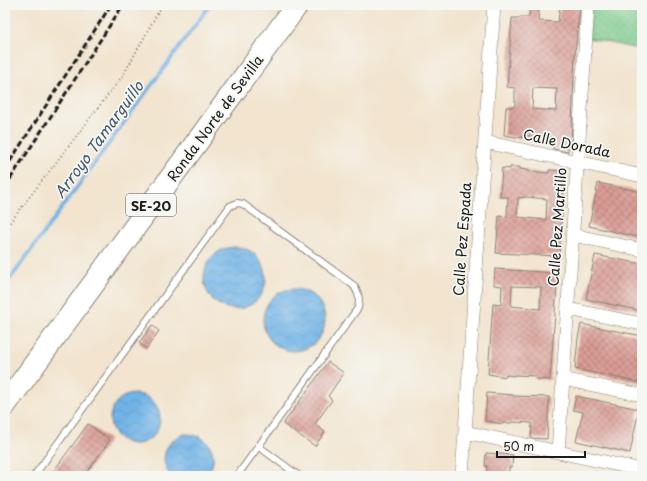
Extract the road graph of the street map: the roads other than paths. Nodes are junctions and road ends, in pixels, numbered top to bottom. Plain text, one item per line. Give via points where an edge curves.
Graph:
1 (279, 5) edge
2 (297, 5) edge
3 (494, 5) edge
4 (588, 5) edge
5 (485, 142) junction
6 (578, 162) junction
7 (642, 176) edge
8 (573, 235) junction
9 (642, 250) edge
10 (568, 309) junction
11 (642, 324) edge
12 (35, 364) junction
13 (563, 379) junction
14 (5, 380) edge
15 (642, 395) edge
16 (5, 405) edge
17 (5, 410) edge
18 (465, 432) junction
19 (258, 446) junction
20 (558, 452) junction
21 (642, 470) edge
22 (34, 476) edge
23 (237, 476) edge
24 (299, 476) edge
25 (462, 476) edge

1 - 14 highway, Ronda Norte de Sevilla / SE-20
2 - 12 highway, Ronda Norte de Sevilla / SE-20
3 - 5 street, Calle Pez Espada
4 - 6 street, Calle Pez Martillo
5 - 6 street, Calle Dorada
5 - 18 street, Calle Pez Espada
6 - 7 street, Calle Dorada
6 - 8 street, Calle Pez Martillo
8 - 9 street
8 - 10 street, Calle Pez Martillo
10 - 11 street
10 - 13 street, Calle Pez Martillo
12 - 16 highway, Ronda Norte de Sevilla / SE-20
12 - 17 highway
13 - 15 street
13 - 20 street, Calle Pez Martillo
18 - 20 street
18 - 25 street, Calle Pez Espada
19 - 22 lane via 358,308 360,301 359,293 353,285 243,204 237,203 230,206
19 - 23 lane
19 - 24 lane
20 - 21 street

